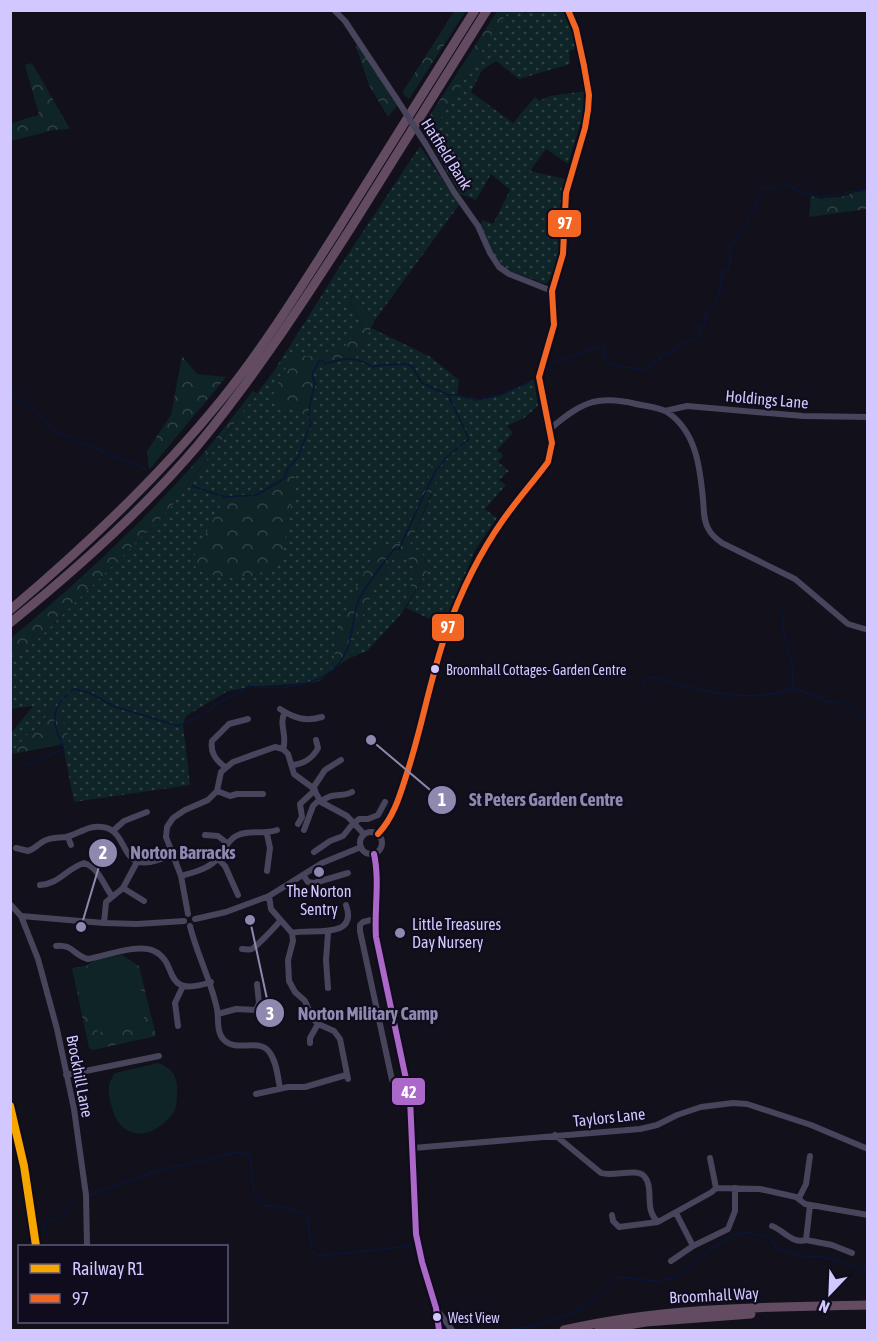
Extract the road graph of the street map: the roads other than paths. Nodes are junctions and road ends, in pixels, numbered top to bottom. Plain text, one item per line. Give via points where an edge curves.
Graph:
1 (334, 10) edge
2 (475, 10) edge
3 (487, 10) edge
4 (568, 10) edge
5 (552, 291) junction
6 (665, 411) junction
7 (867, 417) edge
8 (549, 430) junction
9 (10, 610) edge
10 (10, 622) edge
11 (867, 630) edge
12 (322, 717) dead end
13 (248, 719) dead end
14 (239, 720) junction
15 (241, 728) dead end
16 (316, 740) dead end
17 (283, 749) junction
18 (303, 753) dead end
19 (307, 759) junction
20 (341, 760) dead end
21 (292, 765) junction
22 (225, 767) junction
23 (314, 789) junction
24 (217, 791) junction
25 (352, 792) dead end
26 (263, 794) dead end
27 (320, 801) junction
28 (385, 802) dead end
29 (147, 812) dead end
30 (354, 822) junction
31 (298, 824) dead end
32 (277, 830) dead end
33 (304, 830) dead end
34 (113, 831) junction
35 (267, 834) junction
36 (364, 834) junction
37 (378, 834) junction
38 (205, 835) dead end
39 (68, 837) junction
40 (227, 843) junction
41 (71, 845) dead end
42 (16, 848) dead end
43 (361, 848) junction
44 (314, 852) dead end
45 (172, 854) junction
46 (374, 854) junction
47 (218, 859) junction
48 (136, 862) junction
49 (270, 867) dead end
50 (348, 873) dead end
51 (303, 875) junction
52 (181, 876) junction
53 (40, 885) dead end
54 (123, 888) junction
55 (238, 890) dead end
56 (111, 896) junction
57 (269, 896) junction
58 (141, 898) dead end
59 (10, 904) edge
60 (346, 904) dead end
61 (188, 914) junction
62 (21, 916) junction
63 (195, 919) junction
64 (375, 919) junction
65 (184, 921) junction
66 (280, 921) junction
67 (104, 923) junction
68 (190, 926) junction
69 (292, 933) junction
70 (328, 933) junction
71 (56, 946) dead end
72 (242, 949) dead end
73 (211, 982) junction
74 (257, 984) dead end
75 (183, 986) junction
76 (328, 988) dead end
77 (218, 1014) junction
78 (318, 1024) junction
79 (178, 1026) dead end
80 (308, 1040) dead end
81 (271, 1042) dead end
82 (266, 1048) junction
83 (159, 1056) dead end
84 (66, 1075) junction
85 (403, 1083) dead end
86 (280, 1089) junction
87 (260, 1090) dead end
88 (554, 1135) junction
89 (413, 1148) junction
90 (867, 1149) edge
91 (810, 1156) dead end
92 (710, 1158) dead end
93 (716, 1188) junction
94 (735, 1188) junction
95 (799, 1198) junction
96 (810, 1205) junction
97 (676, 1213) junction
98 (612, 1215) dead end
99 (867, 1215) edge
100 (658, 1222) junction
101 (772, 1226) dead end
102 (806, 1240) junction
103 (87, 1245) edge
104 (693, 1246) junction
105 (852, 1254) dead end
106 (671, 1261) dead end
107 (867, 1305) edge
108 (436, 1308) junction
109 (867, 1311) edge
110 (439, 1330) edge
111 (452, 1330) edge
112 (564, 1330) edge
113 (599, 1330) edge

1 - 5 street, Hatfield Bank, bridge via 345,21 478,225 499,267
2 - 9 highway via 299,290 222,399 111,522
3 - 10 highway via 310,291 232,403 139,507
4 - 5 street via 579,39 589,95 585,128 568,185 563,254
5 - 8 street via 554,325 539,377
6 - 7 street, Holdings Lane via 687,406
6 - 8 street via 616,399 594,400
6 - 11 street via 693,444 710,532 722,543 795,579 848,624
8 - 37 street via 552,443 548,462 503,520 478,561 446,634 400,794 389,821
12 - 17 street via 304,720 283,710
13 - 14 street
14 - 15 street
14 - 22 street via 212,741 215,758
16 - 19 street via 318,750
17 - 21 street
17 - 22 street via 275,747
18 - 19 street
19 - 21 street
20 - 23 street via 325,770
21 - 23 street via 294,774
22 - 24 street
23 - 27 street
23 - 31 street via 300,804 302,817
24 - 26 street via 230,796
24 - 45 street via 173,818 166,837
25 - 27 street via 337,793
27 - 30 street
27 - 33 street via 313,806
28 - 30 street via 378,815
29 - 34 street via 142,819 124,820
30 - 36 street
30 - 44 street via 343,836
32 - 35 street
34 - 39 street via 100,826 82,829
34 - 48 street
35 - 40 street via 239,834
35 - 49 street
36 - 37 street
36 - 43 street
37 - 46 street via 382,847
38 - 40 street via 217,832
39 - 41 street
39 - 42 street via 45,840 23,855
40 - 47 street
43 - 46 street
43 - 51 street via 326,860
45 - 48 street via 155,862
45 - 52 street
46 - 64 street
47 - 52 street
47 - 55 street
48 - 54 street
50 - 51 street via 314,882 308,882
51 - 57 street
52 - 61 street
53 - 56 street via 50,888 69,870 84,863 96,871
54 - 56 street
54 - 58 street
56 - 67 street via 106,902
57 - 63 street
57 - 66 street via 271,909
59 - 62 street
60 - 70 street via 343,927
61 - 63 street
61 - 65 street
62 - 67 street
62 - 84 street, Brockhill Lane via 38,959
63 - 68 street
64 - 85 street via 363,922 360,931 393,1080
64 - 89 street via 410,1098
65 - 67 street
65 - 68 street
66 - 69 street
66 - 72 street via 251,952
68 - 73 street
69 - 70 street
69 - 78 street via 289,981
70 - 76 street
71 - 75 street via 70,947 88,959 140,948 153,950
73 - 75 street
73 - 77 street
74 - 77 street via 256,1010 236,1009
75 - 79 street via 173,1018
77 - 82 street via 222,1039 236,1046
78 - 80 street
78 - 86 street via 334,1030 340,1039 347,1077 320,1086
81 - 82 street
82 - 86 street
83 - 84 street
84 - 103 street, Brockhill Lane via 86,1195
86 - 87 street
88 - 89 street, Taylors Lane
88 - 90 street, Taylors Lane via 640,1129 688,1110 733,1103 803,1123
88 - 100 street via 601,1173 644,1176 650,1210
89 - 108 street via 416,1234
91 - 95 street via 806,1184
92 - 93 street
93 - 94 street
93 - 97 street
94 - 95 street
94 - 104 street via 735,1211 728,1229
95 - 96 street
96 - 99 street
96 - 102 street
97 - 100 street
97 - 104 street
98 - 100 street via 619,1227
101 - 102 street via 792,1240
102 - 105 street
104 - 106 street
107 - 112 highway, Broomhall Way via 661,1313
108 - 110 street
108 - 111 street
109 - 113 highway, Broomhall Way via 704,1317

